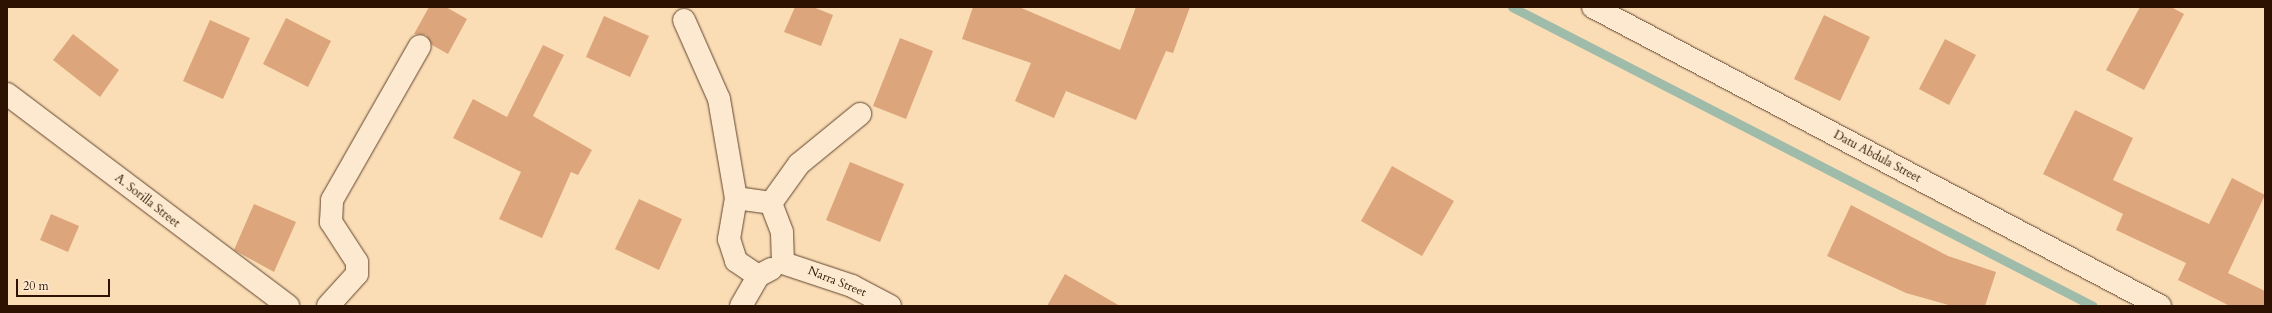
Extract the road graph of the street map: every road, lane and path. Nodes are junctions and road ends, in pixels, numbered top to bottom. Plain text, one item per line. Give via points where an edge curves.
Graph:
1 (1593, 7) edge
2 (684, 20) dead end
3 (420, 46) dead end
4 (7, 94) edge
5 (860, 114) dead end
6 (736, 198) junction
7 (771, 203) junction
8 (783, 263) junction
9 (758, 276) junction
10 (288, 306) edge
11 (328, 306) edge
12 (741, 306) edge
13 (890, 306) edge
14 (2160, 306) edge

1 - 14 street, Datu Abdula Street
2 - 6 street via 719,99
3 - 11 street via 332,200 331,222 357,262 357,274
4 - 10 street, A. Sorilla Street
5 - 7 street via 799,164
6 - 7 street
6 - 9 street via 729,239 736,261
7 - 8 street via 782,232
8 - 9 street
8 - 13 street, Narra Street via 852,286
9 - 12 street

